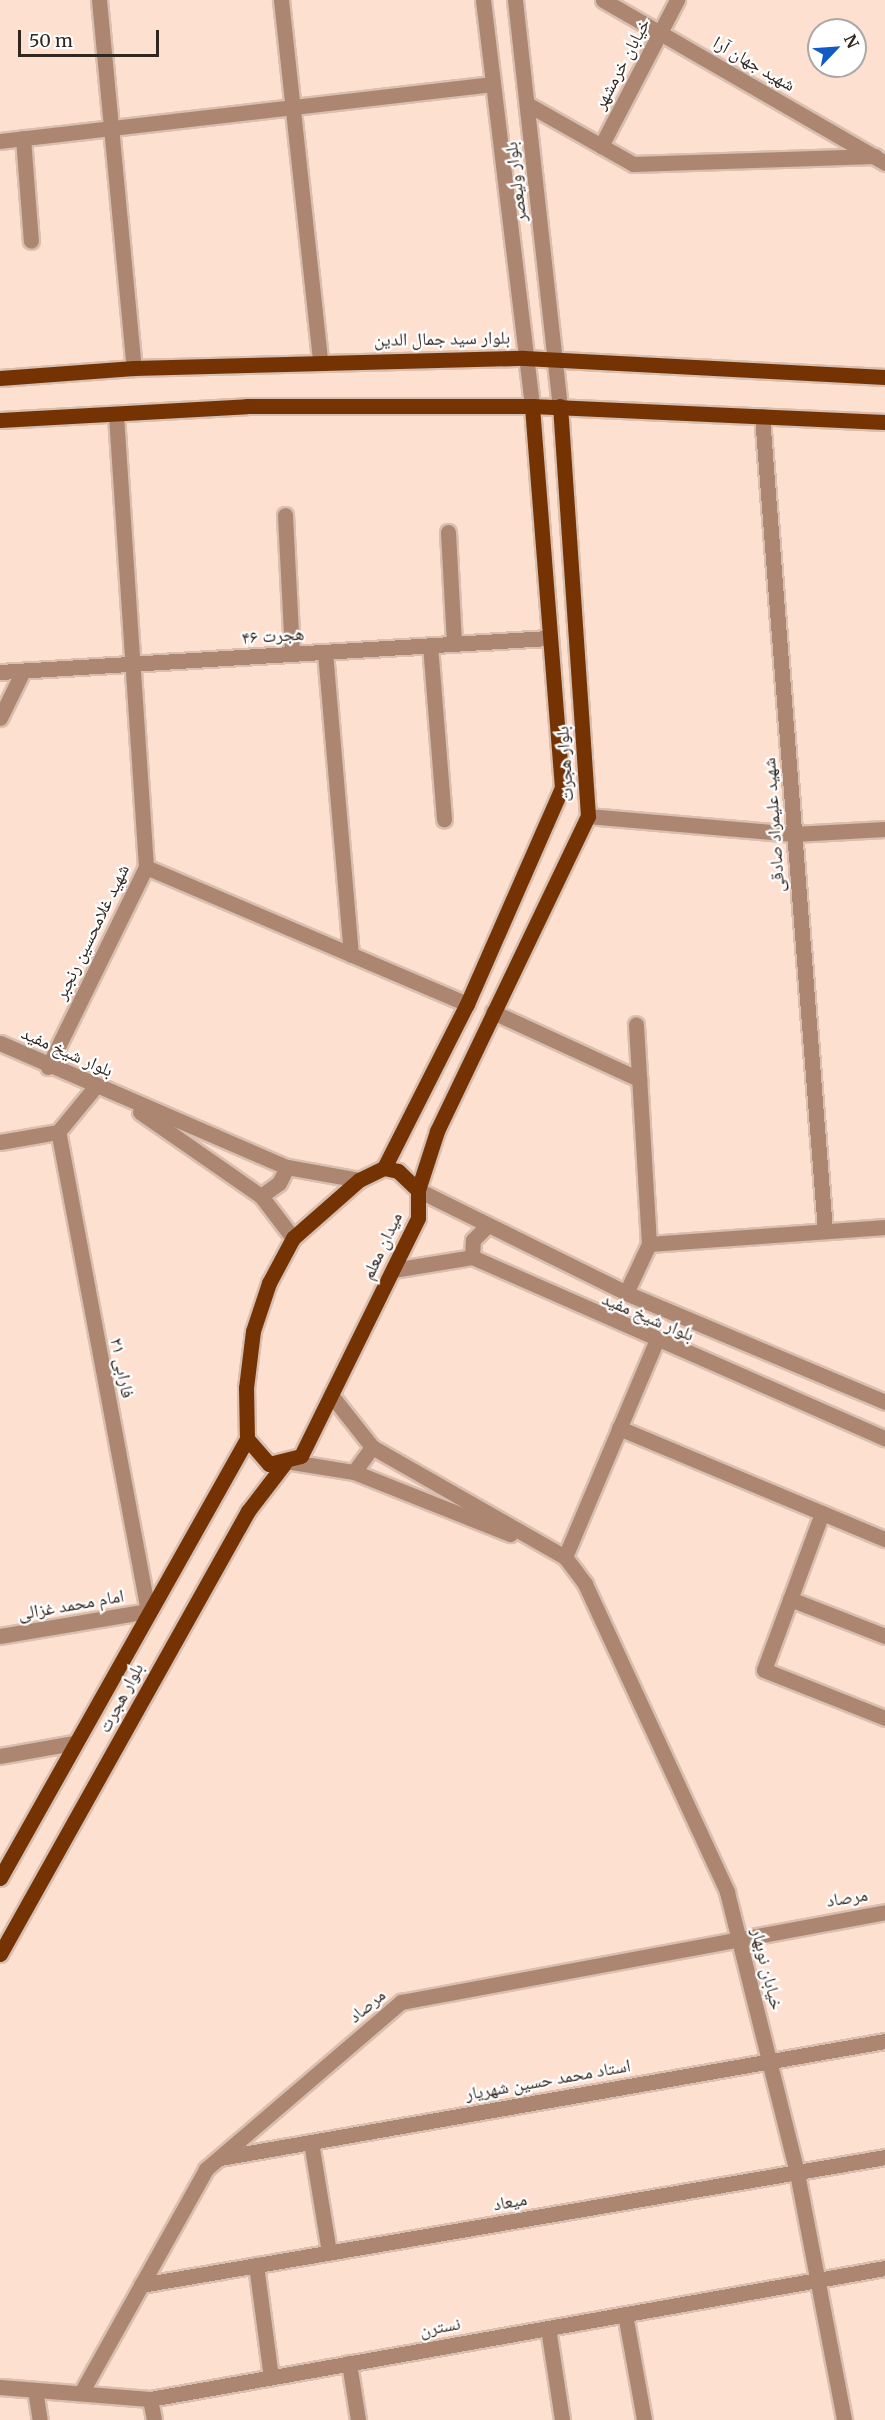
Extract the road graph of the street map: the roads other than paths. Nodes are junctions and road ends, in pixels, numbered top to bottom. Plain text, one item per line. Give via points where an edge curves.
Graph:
1 (99, 0) edge
2 (281, 0) edge
3 (483, 0) edge
4 (515, 0) edge
5 (603, 0) edge
6 (677, 0) edge
7 (660, 33) junction
8 (492, 84) junction
9 (527, 104) junction
10 (292, 106) junction
11 (112, 128) junction
12 (23, 138) junction
13 (0, 141) edge
14 (601, 146) junction
15 (880, 159) edge
16 (31, 241) dead end
17 (524, 358) junction
18 (556, 359) junction
19 (320, 361) junction
20 (134, 368) junction
21 (885, 377) edge
22 (0, 378) edge
23 (532, 406) junction
24 (560, 406) junction
25 (116, 414) junction
26 (762, 416) junction
27 (0, 420) edge
28 (885, 422) edge
29 (285, 515) dead end
30 (448, 532) dead end
31 (548, 638) junction
32 (454, 644) junction
33 (430, 645) junction
34 (325, 652) junction
35 (292, 654) junction
36 (129, 664) junction
37 (23, 671) junction
38 (0, 672) edge
39 (0, 718) edge
40 (588, 816) junction
41 (444, 819) dead end
42 (885, 829) edge
43 (794, 834) junction
44 (146, 867) junction
45 (351, 955) junction
46 (467, 1004) junction
47 (493, 1012) junction
48 (636, 1024) dead end
49 (0, 1043) edge
50 (48, 1067) junction
51 (639, 1079) junction
52 (95, 1087) junction
53 (118, 1096) junction
54 (58, 1132) junction
55 (0, 1142) edge
56 (286, 1167) junction
57 (384, 1168) junction
58 (359, 1180) junction
59 (418, 1190) junction
60 (261, 1196) junction
61 (486, 1227) junction
62 (885, 1227) edge
63 (825, 1231) junction
64 (293, 1238) junction
65 (649, 1244) junction
66 (471, 1257) junction
67 (393, 1270) junction
68 (626, 1293) junction
69 (656, 1342) junction
70 (331, 1395) junction
71 (885, 1402) edge
72 (620, 1428) junction
73 (885, 1438) edge
74 (247, 1439) junction
75 (372, 1448) junction
76 (288, 1463) junction
77 (354, 1472) junction
78 (822, 1513) junction
79 (885, 1539) edge
80 (565, 1557) junction
81 (790, 1599) junction
82 (148, 1611) junction
83 (0, 1636) edge
84 (885, 1636) edge
85 (885, 1718) edge
86 (74, 1743) junction
87 (0, 1756) edge
88 (0, 1878) edge
89 (885, 1912) edge
90 (739, 1936) junction
91 (0, 1954) edge
92 (885, 2041) edge
93 (769, 2061) junction
94 (311, 2142) junction
95 (885, 2157) edge
96 (218, 2158) junction
97 (797, 2174) junction
98 (329, 2252) junction
99 (256, 2265) junction
100 (885, 2268) edge
101 (820, 2279) junction
102 (141, 2285) junction
103 (625, 2314) junction
104 (548, 2328) junction
105 (349, 2363) junction
106 (271, 2377) junction
107 (0, 2387) edge
108 (35, 2390) junction
109 (81, 2394) junction
110 (150, 2399) junction
111 (40, 2420) edge
112 (154, 2420) edge
113 (358, 2420) edge
114 (562, 2420) edge
115 (644, 2420) edge
116 (844, 2420) edge

1 - 11 street
2 - 10 street
3 - 8 street, بلوار ولیعصر
4 - 9 street, بلوار ولیعصر
5 - 7 street, شهید جهان آرا
6 - 7 street, خیابان خرمشهر
7 - 14 street, خیابان خرمشهر
7 - 15 street, شهید جهان آرا
8 - 10 street
8 - 17 street, بلوار ولیعصر
9 - 14 street
9 - 18 street, بلوار ولیعصر
10 - 11 street
10 - 19 street
11 - 12 street
11 - 20 street
12 - 13 street
12 - 16 street
14 - 15 street via 633,164
17 - 18 main road, بلوار سید جمال الدین
17 - 19 main road, بلوار سید جمال الدین
17 - 23 street, بلوار ولیعصر
18 - 21 main road, بلوار سید جمال الدین
18 - 24 street, بلوار ولیعصر
19 - 20 main road, بلوار سید جمال الدین
20 - 22 main road, بلوار سید جمال الدین
23 - 24 main road
23 - 25 main road via 247,406
23 - 31 main road, بلوار هجرت
24 - 26 main road
24 - 40 main road, بلوار هجرت
25 - 27 main road
25 - 36 street, شهید غلامحسین رنجبر
26 - 28 main road
26 - 43 street, شهید علیمراد صادقی
29 - 35 street
30 - 32 street
31 - 32 street, هجرت ۴۶
31 - 46 main road, بلوار هجرت via 562,788
32 - 33 street, هجرت ۴۶
33 - 34 street, هجرت ۴۶
33 - 41 street
34 - 35 street, هجرت ۴۶
34 - 45 street
35 - 36 street, هجرت ۴۶
36 - 37 street, هجرت ۴۶
36 - 44 street, شهید غلامحسین رنجبر
37 - 38 street, هجرت ۴۶
37 - 39 street
40 - 43 street
40 - 47 main road, بلوار هجرت
42 - 43 street
43 - 63 street, شهید علیمراد صادقی
44 - 45 street
44 - 50 street, شهید غلامحسین رنجبر
45 - 46 street
46 - 57 main road, بلوار هجرت
47 - 51 street
47 - 59 main road, بلوار هجرت via 437,1131
48 - 51 street
49 - 50 street, بلوار شیخ مفید
50 - 52 street, بلوار شیخ مفید
51 - 65 street
52 - 53 street, بلوار شیخ مفید
52 - 54 street
53 - 56 street
53 - 60 street
54 - 55 street
54 - 82 street, فارابی ۲۱
56 - 58 street
56 - 60 street via 279,1182
57 - 58 main road
57 - 59 main road via 398,1171
58 - 64 main road
59 - 61 street, بلوار شیخ مفید
59 - 67 main road, میدان معلم via 418,1218
60 - 64 street
61 - 66 street via 473,1240
61 - 68 street, بلوار شیخ مفید
62 - 63 street
63 - 65 street
64 - 74 main road via 268,1283 253,1331
65 - 68 street
66 - 67 street
66 - 69 street, بلوار شیخ مفید
67 - 70 main road, میدان معلم
68 - 71 street, بلوار شیخ مفید
69 - 72 street
69 - 73 street, بلوار شیخ مفید
70 - 75 street
70 - 76 main road, میدان معلم via 301,1456
72 - 78 street
72 - 80 street
74 - 76 main road via 258,1458
74 - 82 main road, بلوار هجرت
75 - 77 street
75 - 80 street
76 - 77 street
76 - 91 main road, بلوار هجرت via 242,1522
77 - 80 street
78 - 79 street
78 - 81 street
80 - 90 street, خیابان نوبهار via 600,1616 726,1892
81 - 84 street
81 - 85 street via 764,1670
82 - 83 street, امام محمد غزالی
82 - 86 main road, بلوار هجرت
86 - 87 street
86 - 88 main road, بلوار هجرت
89 - 90 street, مرصاد
90 - 93 street, خیابان نوبهار
90 - 96 street, مرصاد via 400,2002
92 - 93 street, استاد محمد حسین شهریار
93 - 94 street, استاد محمد حسین شهریار
93 - 97 street, خیابان نوبهار
94 - 96 street, استاد محمد حسین شهریار
94 - 98 street
95 - 97 street, میعاد
96 - 102 street, مرصاد via 206,2169
97 - 98 street, میعاد
97 - 101 street, خیابان نوبهار
98 - 99 street, میعاد
99 - 102 street, میعاد
99 - 106 street
100 - 101 street, نسترن
101 - 103 street, نسترن
101 - 116 street, خیابان نوبهار
102 - 109 street, مرصاد
103 - 104 street, نسترن
103 - 115 street
104 - 105 street, نسترن
104 - 114 street
105 - 106 street, نسترن
105 - 113 street
106 - 110 street, نسترن
107 - 108 street, نسترن
108 - 109 street, نسترن
108 - 111 street
109 - 110 street, نسترن
110 - 112 street

